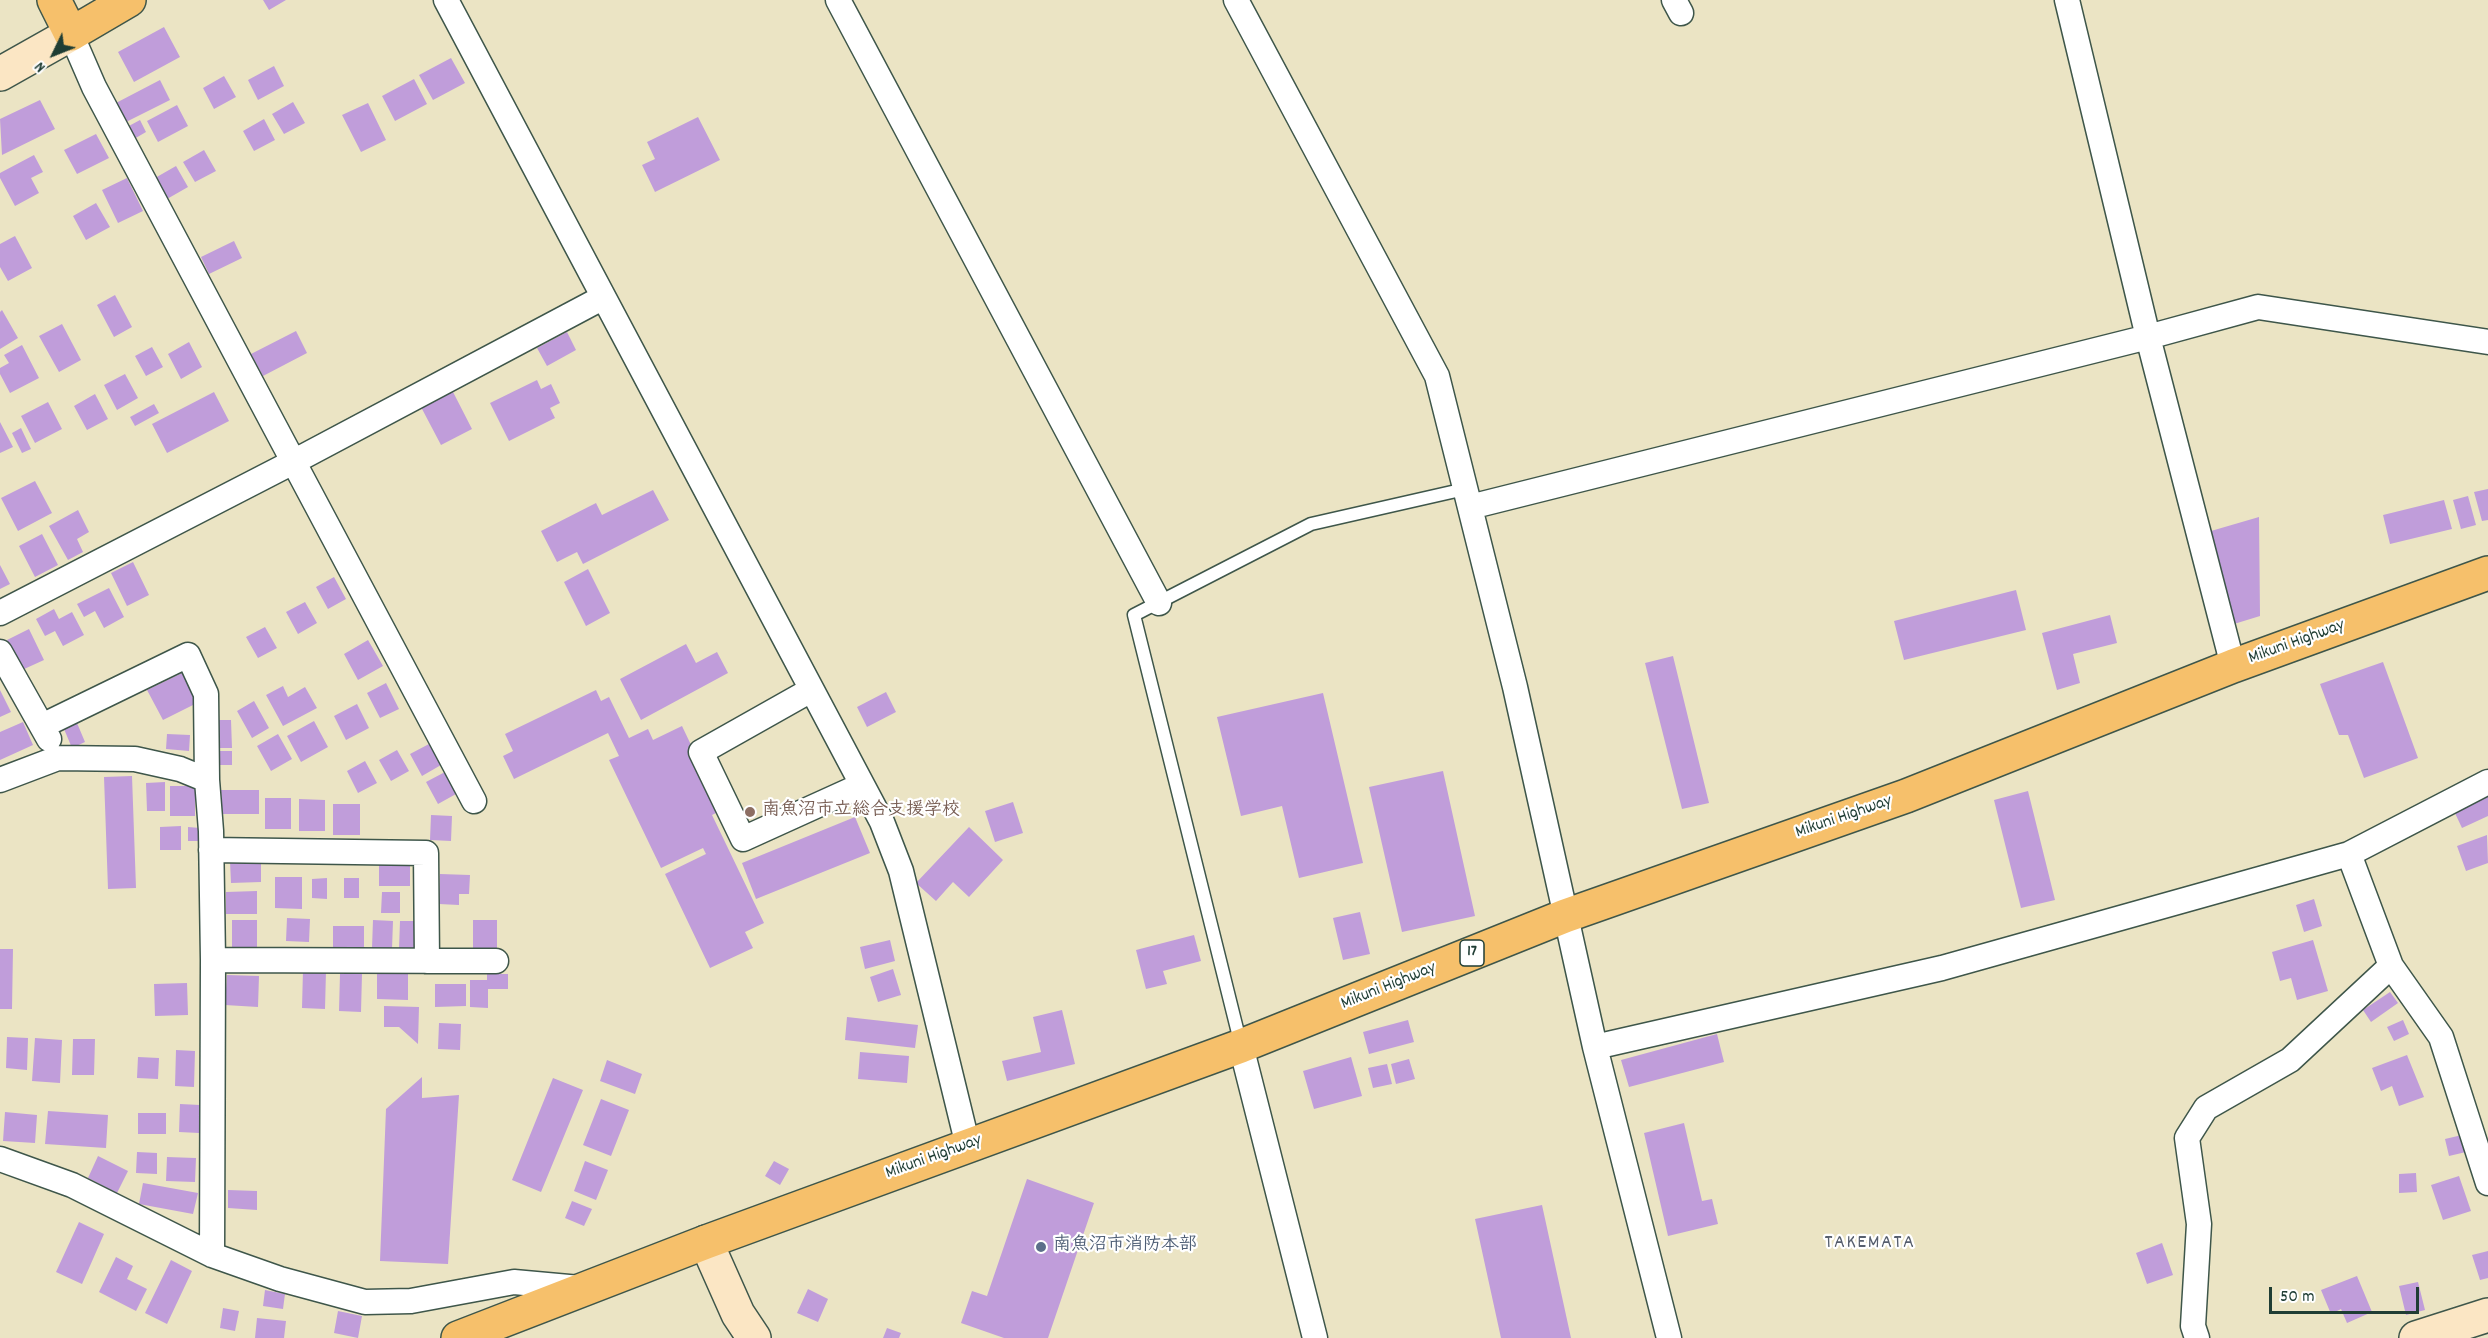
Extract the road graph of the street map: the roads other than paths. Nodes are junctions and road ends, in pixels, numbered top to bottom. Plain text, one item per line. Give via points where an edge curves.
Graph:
1 (54, 0) edge
2 (129, 0) edge
3 (446, 0) edge
4 (838, 0) edge
5 (1236, 0) edge
6 (2067, 0) edge
7 (71, 34) junction
8 (0, 74) edge
9 (602, 298) junction
10 (2148, 338) junction
11 (2488, 342) edge
12 (294, 461) junction
13 (1468, 498) junction
14 (2488, 573) edge
15 (1159, 603) junction
16 (0, 613) edge
17 (1, 657) edge
18 (2233, 666) junction
19 (811, 690) junction
20 (42, 726) junction
21 (58, 758) junction
22 (0, 780) edge
23 (207, 780) junction
24 (2488, 782) edge
25 (862, 785) junction
26 (474, 801) dead end
27 (211, 850) junction
28 (2349, 854) junction
29 (1565, 916) junction
30 (213, 960) junction
31 (427, 961) junction
32 (496, 961) dead end
33 (2391, 966) junction
34 (1241, 1046) junction
35 (1595, 1047) junction
36 (968, 1146) junction
37 (0, 1159) edge
38 (2488, 1183) edge
39 (706, 1242) junction
40 (213, 1255) junction
41 (585, 1289) junction
42 (2488, 1315) edge
43 (458, 1338) edge
44 (754, 1338) edge
45 (1315, 1338) edge
46 (1669, 1338) edge
47 (2197, 1338) edge
48 (2416, 1338) edge

1 - 7 highway
2 - 7 highway
3 - 9 street
4 - 15 street
5 - 13 street via 1437,376
6 - 10 street
7 - 8 main road
7 - 12 street via 94,87
9 - 12 street
9 - 19 street
10 - 11 street via 2258,307
10 - 13 street
10 - 18 street
12 - 16 street
12 - 26 street
13 - 15 lane via 1311,524
13 - 29 street via 1515,687
14 - 18 highway, Mikuni Highway / 17
15 - 34 lane via 1134,615
17 - 20 street
18 - 29 highway, Mikuni Highway / 17 via 1906,796
19 - 25 street
19 - 25 street via 701,752 743,839
20 - 21 street
20 - 23 street via 188,655 206,694
21 - 22 street
21 - 23 street via 135,759
23 - 27 street
24 - 28 street
25 - 36 street via 901,871
27 - 30 street
27 - 31 street via 426,854
28 - 33 street
28 - 35 street via 1942,968
29 - 34 highway, Mikuni Highway / 17
29 - 35 street
30 - 31 street
30 - 40 street
31 - 32 street
33 - 38 street via 2441,1037
33 - 47 street via 2290,1060 2206,1108 2187,1138 2199,1224 2193,1326
34 - 36 highway, Mikuni Highway / 17
34 - 45 street
35 - 46 street
36 - 39 highway, Mikuni Highway / 17
37 - 40 street via 72,1185
39 - 41 highway, Mikuni Highway / 17
39 - 44 main road via 738,1314
40 - 41 street via 280,1279 365,1302 411,1301 514,1282
41 - 43 highway, Mikuni Highway / 17
42 - 48 main road

